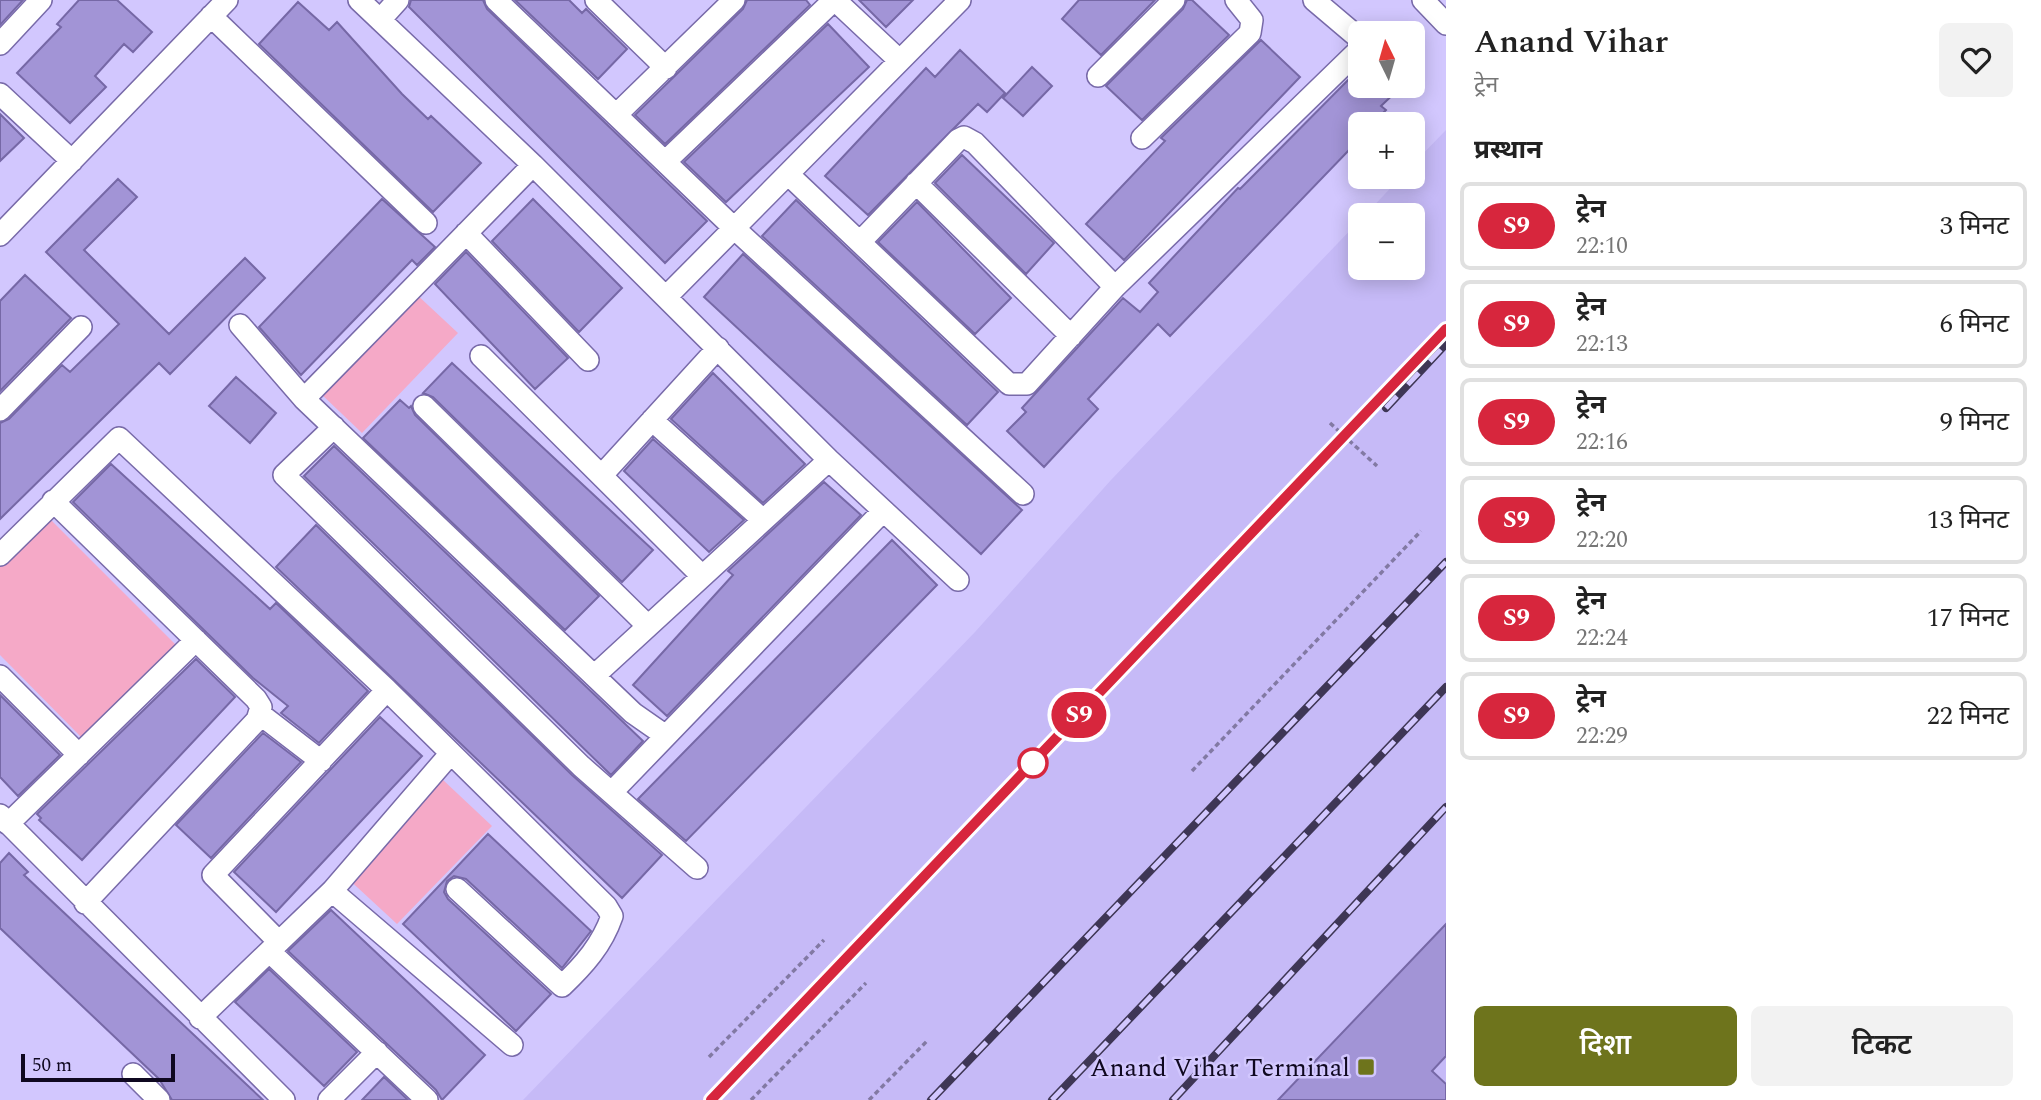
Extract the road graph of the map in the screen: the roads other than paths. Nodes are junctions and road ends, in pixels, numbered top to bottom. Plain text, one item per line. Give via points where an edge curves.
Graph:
1 (41, 0) edge
2 (227, 0) edge
3 (359, 0) edge
4 (398, 0) edge
5 (496, 0) edge
6 (596, 0) edge
7 (734, 0) edge
8 (835, 0) edge
9 (1174, 0) edge
10 (1236, 0) edge
11 (1314, 0) edge
12 (1423, 0) edge
13 (956, 2) edge
14 (211, 16) junction
15 (380, 20) junction
16 (1446, 24) edge
17 (1348, 29) edge
18 (0, 44) edge
19 (899, 60) junction
20 (1348, 61) edge
21 (666, 68) junction
22 (1098, 76) dead end
23 (0, 93) edge
24 (616, 114) junction
25 (1142, 138) dead end
26 (667, 160) junction
27 (72, 162) junction
28 (533, 165) junction
29 (790, 176) junction
30 (916, 183) junction
31 (426, 223) dead end
32 (4, 224) edge
33 (735, 229) junction
34 (466, 233) junction
35 (860, 242) junction
36 (1115, 287) junction
37 (667, 296) junction
38 (240, 325) dead end
39 (80, 327) dead end
40 (1071, 336) junction
41 (718, 348) junction
42 (481, 356) dead end
43 (588, 360) dead end
44 (304, 399) junction
45 (424, 406) dead end
46 (0, 410) edge
47 (652, 420) junction
48 (334, 427) junction
49 (829, 460) junction
50 (602, 475) junction
51 (1023, 494) dead end
52 (53, 501) junction
53 (883, 511) junction
54 (763, 520) junction
55 (0, 555) edge
56 (702, 576) junction
57 (958, 580) dead end
58 (648, 626) junction
59 (196, 640) junction
60 (0, 676) edge
61 (594, 676) junction
62 (387, 690) junction
63 (260, 714) junction
64 (666, 736) junction
65 (450, 753) junction
66 (79, 755) junction
67 (321, 761) junction
68 (612, 792) junction
69 (4, 820) edge
70 (697, 867) dead end
71 (457, 888) dead end
72 (332, 891) junction
73 (85, 903) junction
74 (274, 946) junction
75 (200, 1018) junction
76 (512, 1045) dead end
77 (377, 1052) junction
78 (133, 1074) dead end
79 (159, 1100) edge
80 (284, 1100) edge
81 (329, 1100) edge
82 (427, 1100) edge

1 - 18 street
2 - 14 street
3 - 15 street
4 - 15 street
5 - 24 street
6 - 21 street
7 - 21 street
8 - 19 street
8 - 26 street
9 - 22 street
10 - 25 street via 1252,20 1250,33
11 - 17 street
12 - 16 street
13 - 19 street
14 - 27 street
14 - 31 street
15 - 28 street
19 - 29 street
20 - 36 street
21 - 24 street
23 - 27 street
24 - 26 street
26 - 33 street
27 - 32 street
28 - 34 street
28 - 37 street
29 - 33 street
29 - 35 street
30 - 35 street
30 - 36 street via 958,140 969,139
30 - 40 street
33 - 37 street
33 - 51 street
34 - 43 street
34 - 44 street
35 - 40 street via 1009,384 1027,383
36 - 40 street
37 - 41 street
38 - 44 street
39 - 46 street
41 - 47 street
41 - 49 street
42 - 50 street
44 - 48 street
45 - 58 street
47 - 50 street
47 - 54 street
48 - 61 street
48 - 68 street via 284,475 580,766
49 - 53 street
49 - 54 street
50 - 56 street
52 - 55 street
52 - 59 street
52 - 62 street via 119,438
53 - 57 street
53 - 64 street
54 - 56 street
56 - 58 street
58 - 61 street
59 - 63 street via 256,699
59 - 66 street
60 - 66 street
61 - 64 street
62 - 65 street
62 - 67 street
63 - 67 street
63 - 73 street
64 - 68 street
65 - 71 street via 612,916 605,937 562,986
65 - 72 street
66 - 69 street
67 - 74 street via 213,875
68 - 70 street
69 - 73 street
72 - 74 street
72 - 76 street
73 - 75 street
74 - 75 street
74 - 77 street
75 - 80 street
77 - 81 street
77 - 82 street
78 - 79 street

